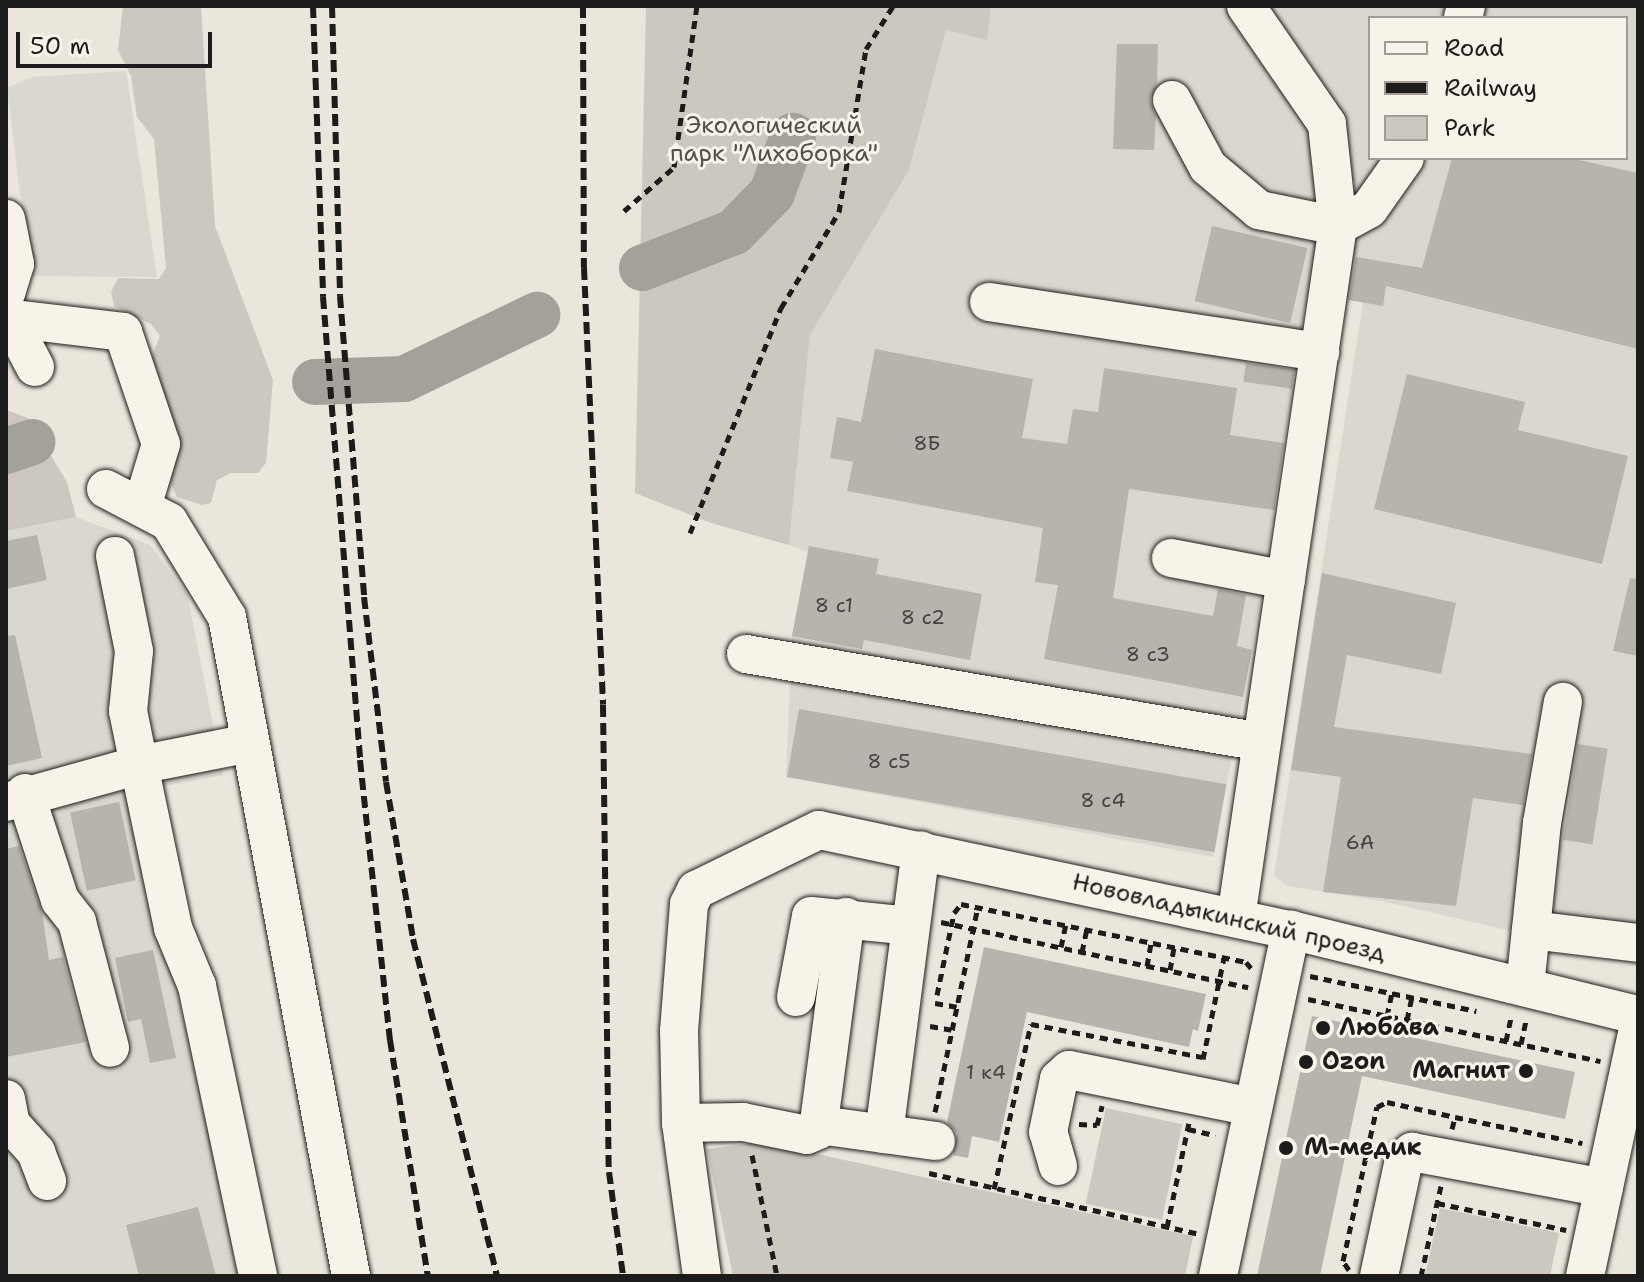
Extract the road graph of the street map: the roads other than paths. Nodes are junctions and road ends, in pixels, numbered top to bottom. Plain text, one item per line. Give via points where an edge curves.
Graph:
1 (1246, 6) edge
2 (1172, 100) dead end
3 (1404, 160) edge
4 (6, 219) edge
5 (1338, 226) junction
6 (989, 302) dead end
7 (7, 311) edge
8 (1320, 352) junction
9 (35, 367) dead end
10 (106, 489) dead end
11 (142, 507) junction
12 (115, 556) dead end
13 (1171, 558) dead end
14 (1286, 580) junction
15 (746, 654) dead end
16 (1563, 702) dead end
17 (1262, 742) junction
18 (250, 743) junction
19 (139, 765) junction
20 (16, 797) edge
21 (921, 850) junction
22 (846, 917) junction
23 (1236, 918) junction
24 (911, 926) junction
25 (1291, 930) junction
26 (1531, 930) junction
27 (1638, 943) edge
28 (796, 997) dead end
29 (1521, 1009) junction
30 (1638, 1015) edge
31 (1638, 1028) edge
32 (110, 1048) dead end
33 (6, 1099) edge
34 (1253, 1107) junction
35 (681, 1123) junction
36 (819, 1125) junction
37 (884, 1134) junction
38 (932, 1140) road end
39 (1058, 1166) dead end
40 (47, 1181) dead end
41 (1604, 1188) junction
42 (258, 1276) edge
43 (351, 1276) edge
44 (702, 1276) edge
45 (1218, 1276) edge
46 (1379, 1276) edge
47 (1585, 1276) edge

1 - 5 street via 1327,124
2 - 5 street via 1208,167 1259,210
3 - 5 street via 1369,209
4 - 7 street via 15,264
5 - 8 street
6 - 8 street
7 - 9 street
7 - 11 street via 123,332 161,444
8 - 14 street
10 - 11 street
11 - 18 street via 169,522 227,617
12 - 19 street via 134,651 128,711
13 - 14 street
14 - 17 street
15 - 17 street
16 - 26 street
17 - 23 street
18 - 19 street
18 - 43 street
19 - 20 street
19 - 42 street via 173,928 197,986
20 - 32 street via 60,900 77,922
21 - 23 street, Нововладыкинский проезд
21 - 24 street
21 - 35 street, Нововладыкинский проезд via 819,830 696,890 689,904 679,1031
22 - 24 street
22 - 28 street via 821,914 808,919
22 - 36 street
23 - 25 street, Нововладыкинский проезд
24 - 37 street
25 - 29 street, Нововладыкинский проезд
25 - 34 street
26 - 27 street
26 - 29 street
29 - 30 street, Нововладыкинский проезд
31 - 41 street
33 - 40 street via 11,1124 36,1152
34 - 39 street via 1192,1112 1065,1072 1047,1137
34 - 45 street
35 - 36 street via 743,1122 807,1135
35 - 44 street
36 - 37 street
37 - 38 street
41 - 46 street via 1418,1150 1404,1159
41 - 47 street

